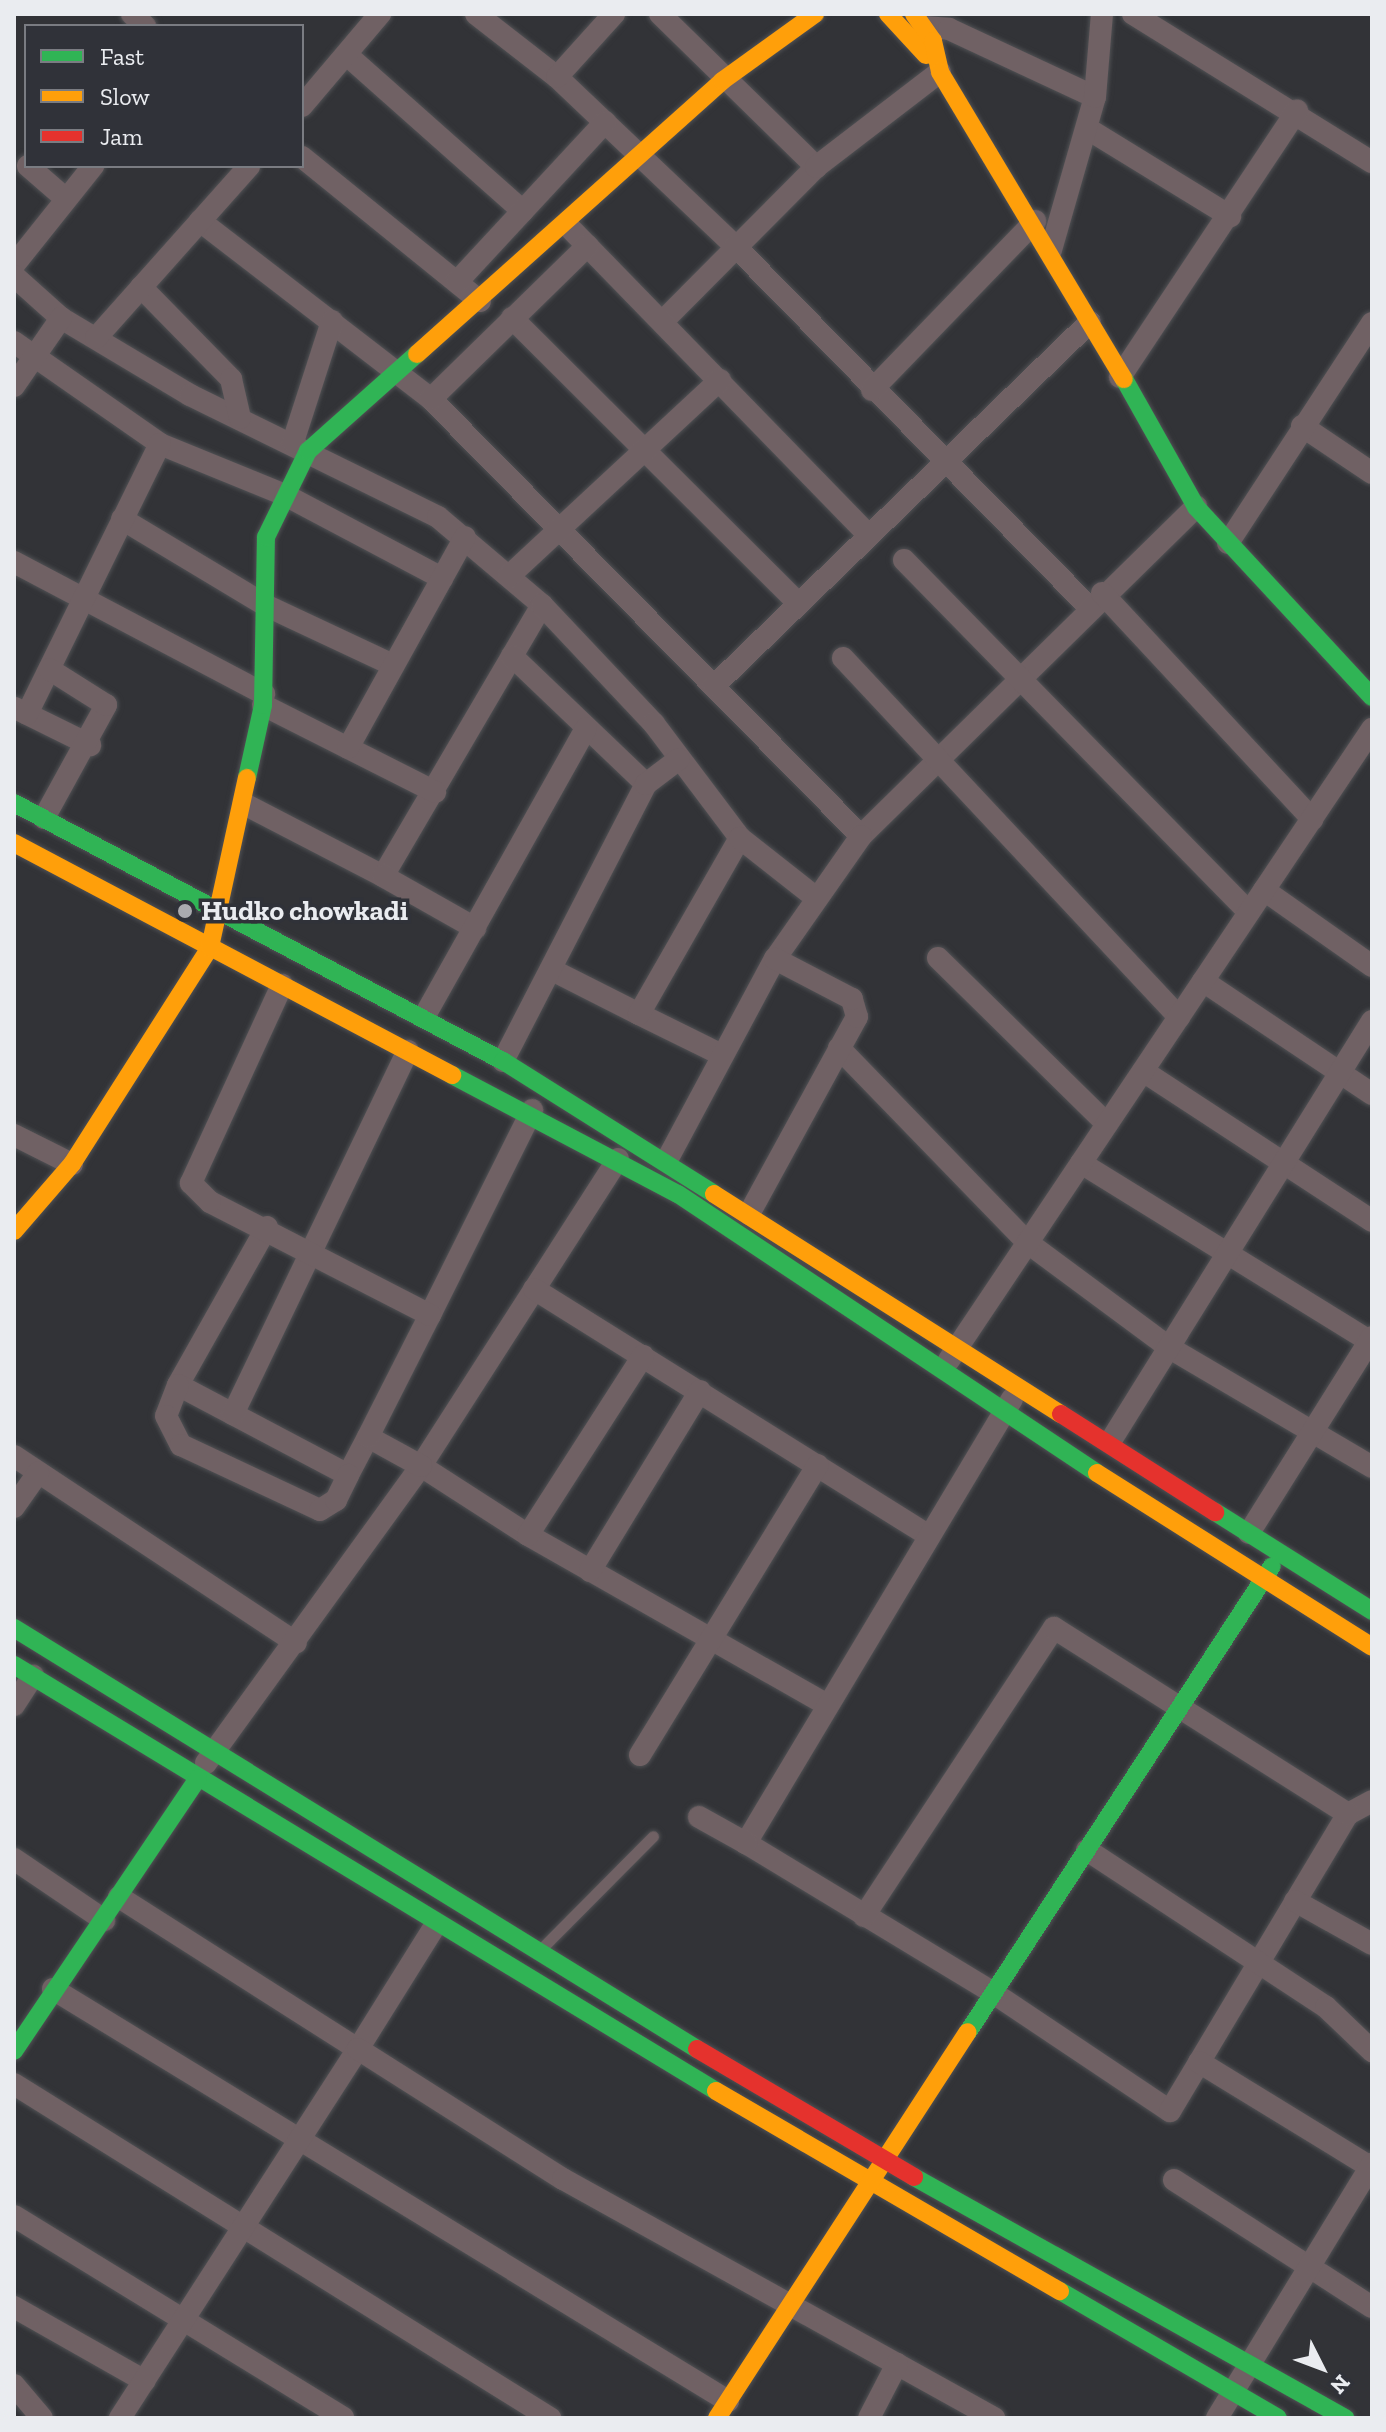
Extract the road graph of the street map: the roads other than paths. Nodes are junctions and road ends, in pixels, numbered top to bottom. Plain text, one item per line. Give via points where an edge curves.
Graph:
1 (380, 14) edge
2 (476, 14) edge
3 (614, 14) edge
4 (660, 14) edge
5 (815, 14) edge
6 (888, 14) edge
7 (1102, 14) edge
8 (1133, 14) edge
9 (919, 20) edge
10 (347, 55) junction
11 (937, 66) junction
12 (557, 77) junction
13 (722, 81) junction
14 (1095, 97) junction
15 (304, 104) edge
16 (1297, 111) junction
17 (605, 122) junction
18 (1088, 129) junction
19 (643, 158) junction
20 (304, 159) edge
21 (1372, 162) edge
22 (816, 167) junction
23 (30, 168) edge
24 (91, 168) edge
25 (247, 168) edge
26 (66, 199) junction
27 (523, 211) junction
28 (1230, 216) junction
29 (200, 221) junction
30 (1035, 221) junction
31 (567, 225) junction
32 (587, 246) junction
33 (735, 246) junction
34 (1051, 250) junction
35 (14, 265) edge
36 (14, 276) edge
37 (457, 282) junction
38 (141, 287) junction
39 (480, 301) junction
40 (61, 318) junction
41 (512, 318) junction
42 (332, 321) junction
43 (662, 322) junction
44 (1090, 322) junction
45 (1372, 323) edge
46 (96, 338) junction
47 (14, 342) edge
48 (33, 358) junction
49 (401, 373) junction
50 (1120, 377) junction
51 (720, 380) junction
52 (14, 386) edge
53 (872, 390) junction
54 (431, 399) junction
55 (240, 418) junction
56 (1302, 426) junction
57 (160, 444) junction
58 (301, 446) junction
59 (645, 452) junction
60 (943, 463) junction
61 (1372, 473) edge
62 (285, 495) junction
63 (1196, 507) junction
64 (122, 519) junction
65 (562, 528) junction
66 (868, 534) junction
67 (465, 537) junction
68 (1228, 543) junction
69 (904, 560) dead end
70 (15, 564) edge
71 (509, 576) junction
72 (442, 578) junction
73 (82, 598) junction
74 (1096, 600) junction
75 (796, 601) junction
76 (542, 605) junction
77 (267, 606) junction
78 (512, 656) junction
79 (843, 658) dead end
80 (393, 665) junction
81 (49, 669) junction
82 (1022, 676) junction
83 (714, 686) junction
84 (1370, 691) edge
85 (263, 700) junction
86 (21, 710) edge
87 (586, 728) junction
88 (1372, 729) edge
89 (90, 745) junction
90 (348, 748) junction
91 (679, 759) junction
92 (937, 760) junction
93 (646, 784) junction
94 (435, 792) junction
95 (14, 803) edge
96 (246, 805) junction
97 (44, 818) junction
98 (1312, 819) junction
99 (861, 836) junction
100 (740, 838) junction
101 (17, 852) edge
102 (383, 876) junction
103 (1264, 890) junction
104 (815, 897) junction
105 (221, 910) junction
106 (1249, 912) junction
107 (475, 928) junction
108 (210, 947) junction
109 (938, 958) dead end
110 (775, 959) junction
111 (1372, 966) edge
112 (554, 971) junction
113 (1203, 981) junction
114 (282, 985) junction
115 (639, 1014) junction
116 (424, 1017) junction
117 (1179, 1017) junction
118 (1372, 1021) edge
119 (839, 1048) junction
120 (408, 1051) junction
121 (722, 1055) junction
122 (503, 1061) junction
123 (1143, 1071) junction
124 (1339, 1073) junction
125 (1372, 1094) edge
126 (532, 1110) junction
127 (1107, 1124) junction
128 (14, 1135) edge
129 (618, 1159) junction
130 (667, 1160) junction
131 (1081, 1163) junction
132 (72, 1164) junction
133 (1284, 1165) junction
134 (749, 1214) junction
135 (1372, 1221) edge
136 (267, 1227) junction
137 (14, 1231) edge
138 (1028, 1243) junction
139 (311, 1249) junction
140 (1229, 1255) junction
141 (534, 1289) junction
142 (430, 1315) junction
143 (1371, 1341) edge
144 (959, 1345) junction
145 (1170, 1348) junction
146 (643, 1356) junction
147 (942, 1371) junction
148 (178, 1385) junction
149 (1022, 1385) junction
150 (700, 1391) junction
151 (1003, 1413) junction
152 (233, 1414) junction
153 (1316, 1429) junction
154 (368, 1437) junction
155 (1110, 1442) junction
156 (14, 1456) edge
157 (818, 1465) junction
158 (421, 1466) junction
159 (1372, 1467) edge
160 (38, 1473) junction
161 (348, 1475) junction
162 (14, 1507) edge
163 (925, 1533) junction
164 (1249, 1533) junction
165 (528, 1535) junction
166 (1280, 1555) junction
167 (590, 1571) junction
168 (1260, 1582) junction
169 (1372, 1611) edge
170 (14, 1628) edge
171 (710, 1634) junction
172 (296, 1643) junction
173 (1372, 1647) edge
174 (23, 1671) edge
175 (825, 1704) junction
176 (14, 1705) edge
177 (1176, 1705) junction
178 (212, 1753) junction
179 (640, 1755) dead end
180 (198, 1778) junction
181 (1372, 1801) edge
182 (1348, 1814) junction
183 (699, 1817) dead end
184 (653, 1836) dead end
185 (746, 1843) junction
186 (1087, 1850) junction
187 (14, 1859) edge
188 (119, 1897) junction
189 (1295, 1901) junction
190 (864, 1916) junction
191 (104, 1920) junction
192 (436, 1924) junction
193 (1372, 1944) edge
194 (536, 1954) junction
195 (1257, 1962) junction
196 (53, 1989) junction
197 (992, 1992) junction
198 (15, 2047) edge
199 (358, 2049) junction
200 (1372, 2051) edge
201 (1199, 2062) junction
202 (14, 2084) edge
203 (299, 2140) junction
204 (884, 2160) junction
205 (1371, 2166) edge
206 (1174, 2180) dead end
207 (870, 2182) junction
208 (14, 2216) edge
209 (244, 2229) junction
210 (1309, 2266) junction
211 (791, 2306) junction
212 (14, 2307) edge
213 (1372, 2307) edge
214 (185, 2321) junction
215 (897, 2364) junction
216 (1250, 2365) junction
217 (145, 2381) junction
218 (14, 2385) edge
219 (1233, 2393) junction
220 (723, 2410) edge
221 (125, 2416) edge
222 (42, 2418) edge
223 (343, 2418) edge
224 (550, 2418) edge
225 (869, 2418) edge
226 (994, 2418) edge
227 (1217, 2418) edge
228 (1278, 2418) edge
229 (1345, 2418) edge

1 - 10 street
2 - 12 street
3 - 12 street
4 - 13 street
5 - 13 street
6 - 11 street
7 - 14 street
8 - 16 street
9 - 11 street
9 - 14 street
10 - 15 street
10 - 27 street
11 - 22 street
11 - 30 street
12 - 17 street
13 - 19 street
13 - 22 street
14 - 18 street
16 - 21 street
16 - 28 street
17 - 19 street
17 - 27 street
18 - 28 street
18 - 34 street
19 - 31 street
19 - 33 street
20 - 37 street
22 - 33 street
23 - 26 street
24 - 26 street
25 - 29 street
26 - 35 street
27 - 37 street
28 - 50 street
29 - 38 street
29 - 42 street
30 - 34 street
30 - 53 street
31 - 32 street
31 - 39 street
32 - 41 street
32 - 43 street
33 - 43 street
33 - 53 street
34 - 44 street
36 - 40 street
37 - 39 street
38 - 46 street
38 - 55 street via 231,379
39 - 49 street
40 - 46 street
40 - 48 street
41 - 54 street
41 - 59 street
42 - 49 street
42 - 58 street
43 - 51 street
44 - 50 street
44 - 60 street
45 - 56 street
46 - 55 street
47 - 48 street
48 - 52 street
48 - 57 street
49 - 54 street
49 - 58 street
50 - 63 street
51 - 59 street
51 - 66 street
53 - 60 street
54 - 65 street
55 - 58 street
56 - 61 street
56 - 68 street
57 - 62 street
57 - 64 street
58 - 62 street
58 - 67 street
59 - 65 street
59 - 75 street
60 - 66 street
60 - 74 street
62 - 72 street
62 - 77 street via 266,537
63 - 68 street
63 - 74 street
64 - 73 street
64 - 77 street
65 - 71 street
65 - 83 street
66 - 75 street
67 - 71 street
67 - 72 street
68 - 84 street
69 - 82 street
70 - 73 street
71 - 76 street
72 - 80 street
73 - 81 street
73 - 85 street
74 - 82 street
74 - 98 street
75 - 83 street
76 - 78 street
76 - 91 street
77 - 80 street
77 - 85 street
78 - 87 street
78 - 94 street
79 - 92 street
80 - 90 street
81 - 86 street
81 - 89 street via 103,697 105,716
82 - 92 street
82 - 106 street
83 - 99 street
85 - 90 street
85 - 96 street
86 - 89 street
87 - 93 street
87 - 107 street
88 - 98 street
89 - 97 street
90 - 94 street
91 - 93 street
91 - 100 street
92 - 99 street
92 - 117 street
93 - 112 street
94 - 102 street
95 - 97 street
96 - 102 street
96 - 105 street
97 - 105 street
98 - 103 street
99 - 104 street
100 - 104 street
100 - 115 street
101 - 108 street
102 - 107 street
103 - 106 street
103 - 111 street
104 - 110 street
105 - 108 street
105 - 116 street
106 - 113 street
107 - 116 street
108 - 114 street
108 - 132 street
109 - 127 street
110 - 119 street via 852,999 857,1017
110 - 121 street
112 - 115 street
112 - 122 street
113 - 117 street
113 - 124 street
114 - 120 street
114 - 136 street via 191,1183 210,1202
115 - 121 street
116 - 122 street
117 - 123 street
118 - 124 street
119 - 134 street
119 - 138 street
120 - 126 street
120 - 139 street
121 - 130 street
122 - 130 street
123 - 127 street
123 - 133 street
124 - 125 street
124 - 133 street
126 - 129 street
126 - 142 street
127 - 131 street
128 - 132 street
129 - 141 street
129 - 147 street
130 - 134 street
131 - 138 street
131 - 140 street
132 - 137 street
133 - 135 street
133 - 140 street
134 - 144 street
136 - 139 street
136 - 148 street
138 - 144 street
138 - 145 street
139 - 142 street
139 - 152 street
140 - 143 street
140 - 145 street
141 - 146 street
141 - 158 street
142 - 154 street
143 - 153 street
144 - 147 street
144 - 149 street
145 - 153 street
145 - 155 street
146 - 150 street
146 - 165 street
147 - 151 street
148 - 152 street
148 - 161 street via 166,1416 181,1445 320,1510 336,1500
149 - 151 street
149 - 155 street
150 - 157 street
150 - 167 street
151 - 163 street
151 - 168 street
152 - 161 street
153 - 159 street
153 - 164 street
154 - 158 street
154 - 161 street
155 - 164 street
156 - 160 street
157 - 163 street
157 - 171 street
158 - 165 street
158 - 172 street
160 - 162 street
160 - 172 street
163 - 175 street
164 - 166 street
165 - 167 street
166 - 168 street
166 - 169 street
167 - 171 street
168 - 173 street
168 - 177 street
170 - 178 street
171 - 175 street
171 - 179 street
172 - 178 street
174 - 176 street
174 - 180 street
175 - 185 street
177 - 182 street
177 - 186 street
177 - 190 street via 1054,1628
178 - 180 street
178 - 194 street
180 - 188 street
180 - 192 street
181 - 182 street
182 - 189 street
183 - 185 street
184 - 194 lane
185 - 190 street
186 - 195 street
186 - 197 street
187 - 191 street
188 - 191 street
188 - 199 street
189 - 193 street
189 - 195 street
190 - 197 street
191 - 196 street
192 - 199 street
192 - 207 street
194 - 204 street
195 - 200 street via 1326,2007
195 - 201 street
196 - 198 street
196 - 203 street
197 - 201 street via 1170,2111
197 - 204 street
199 - 203 street
199 - 211 street via 563,2179
201 - 205 street
202 - 209 street
203 - 209 street
203 - 220 street
204 - 207 street
204 - 216 street
205 - 210 street
206 - 210 street
207 - 211 street
207 - 219 street
208 - 214 street
209 - 214 street
209 - 224 street
210 - 213 street
210 - 216 street
211 - 215 street
211 - 220 street
212 - 217 street
214 - 217 street
214 - 223 street
215 - 225 street
215 - 226 street
216 - 219 street
216 - 229 street
217 - 221 street
218 - 222 street
219 - 227 street
219 - 228 street

